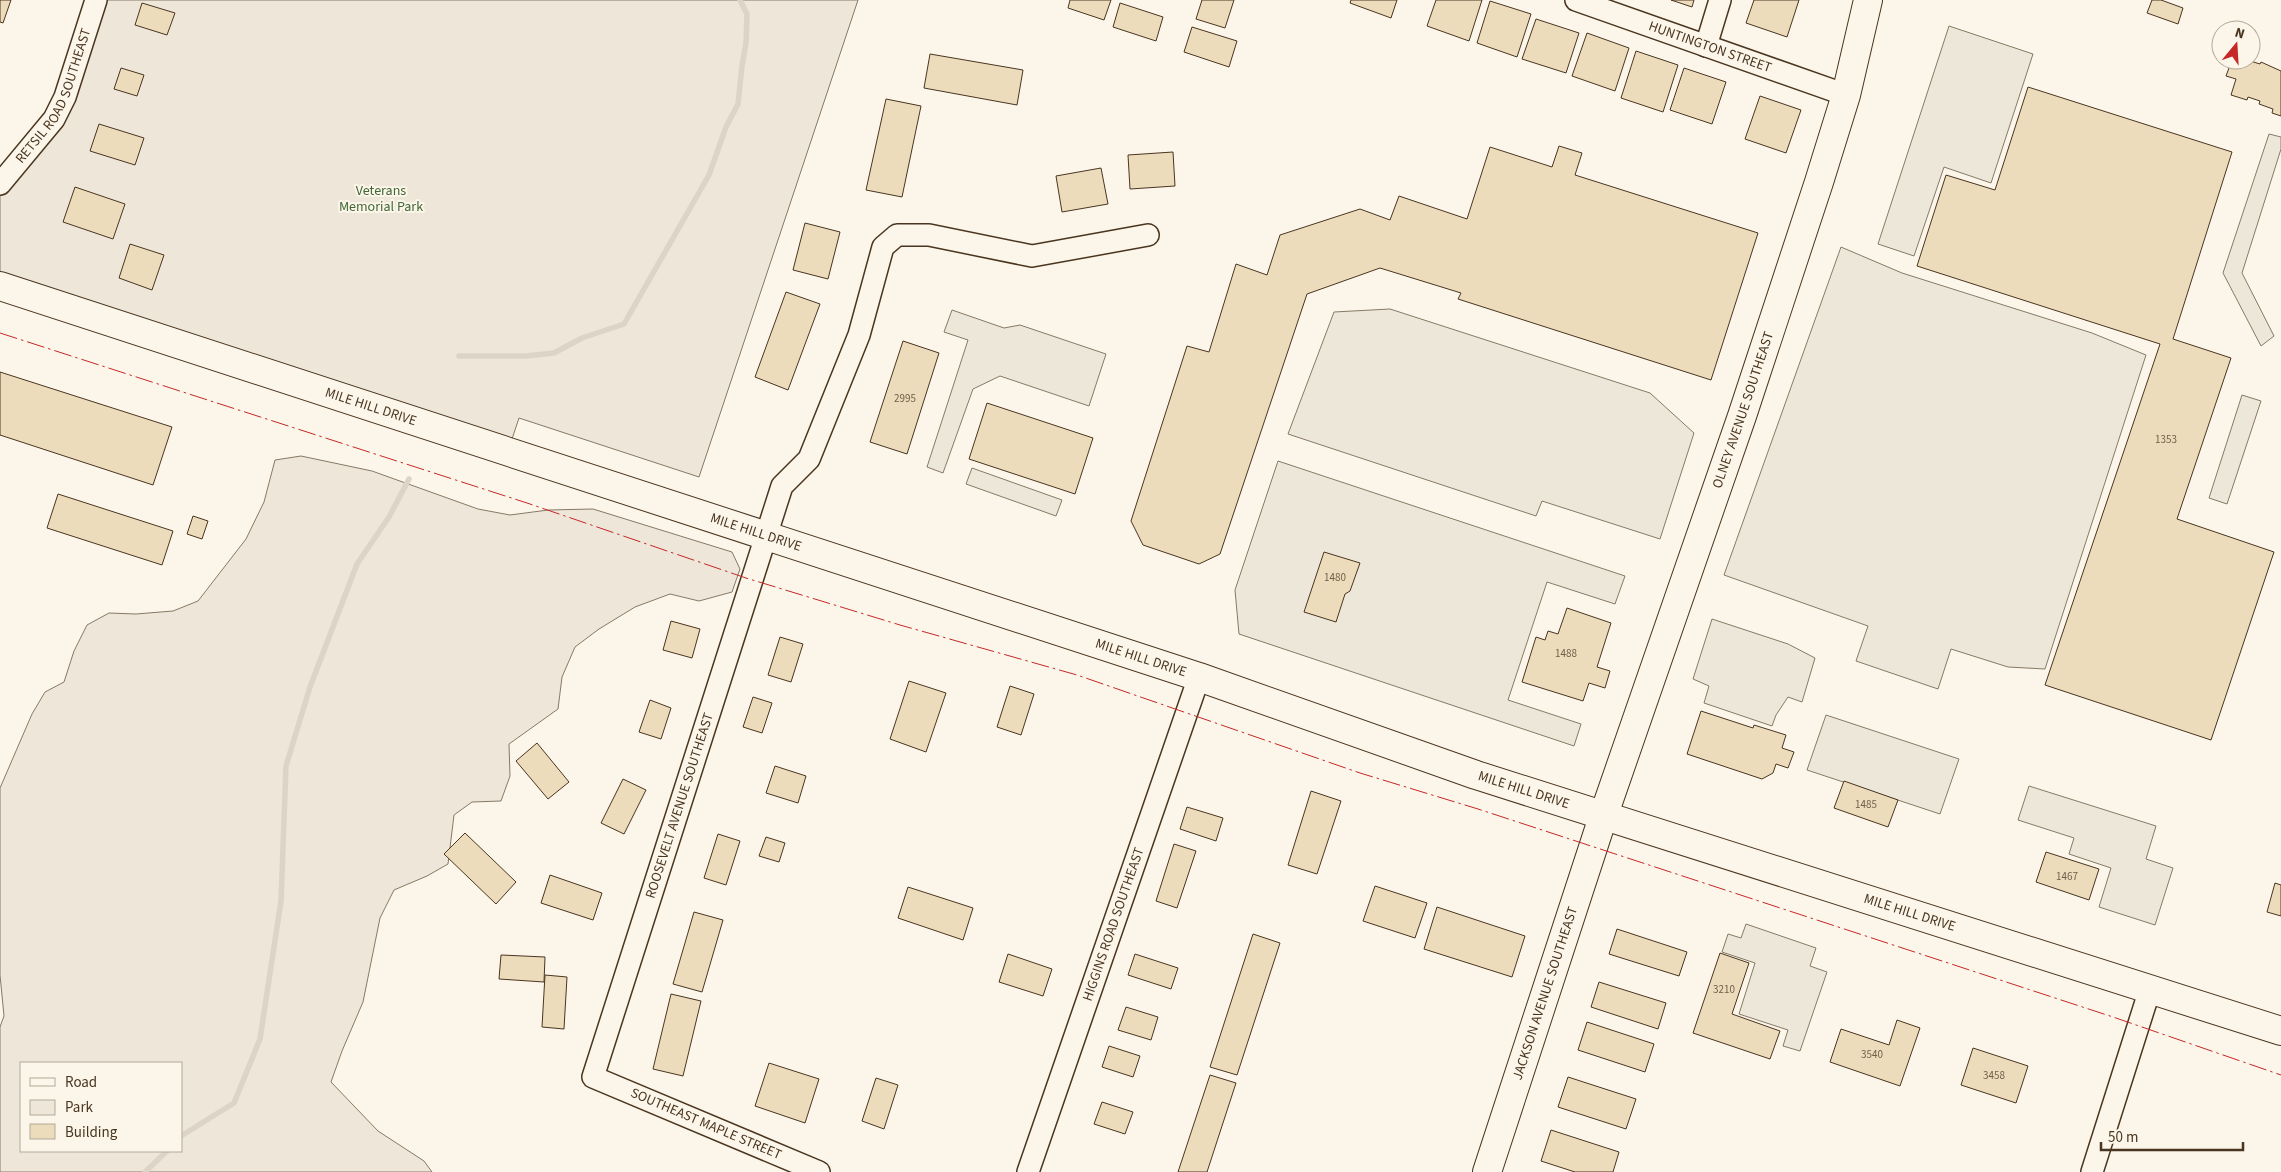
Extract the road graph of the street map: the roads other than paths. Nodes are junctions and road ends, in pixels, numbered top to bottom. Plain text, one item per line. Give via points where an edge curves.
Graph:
1 (96, 0) edge
2 (1576, 0) edge
3 (1720, 0) edge
4 (1868, 0) edge
5 (1706, 46) junction
6 (1846, 95) junction
7 (0, 184) edge
8 (1148, 235) dead end
9 (0, 286) edge
10 (766, 536) junction
11 (1199, 677) junction
12 (1603, 817) junction
13 (2150, 989) junction
14 (2281, 1031) edge
15 (593, 1077) joint
16 (818, 1172) edge
17 (1028, 1172) edge
18 (1487, 1172) edge
19 (2092, 1172) edge

1 - 7 street, RETSIL ROAD SOUTHEAST via 65,97 54,119
2 - 5 street, HUNTINGTON STREET
3 - 5 street
4 - 6 main road, OLNEY AVENUE SOUTHEAST
5 - 6 street, HUNTINGTON STREET
6 - 12 main road, OLNEY AVENUE SOUTHEAST via 1742,416
8 - 10 street, ROOSEVELT AVENUE SOUTHEAST via 1032,256 929,235 897,235 883,247 859,335 809,459 782,486
9 - 10 main road, MILE HILL DRIVE
10 - 11 main road, MILE HILL DRIVE
10 - 15 street, ROOSEVELT AVENUE SOUTHEAST
11 - 12 main road, MILE HILL DRIVE
11 - 17 street, HIGGINS ROAD SOUTHEAST
12 - 13 main road, MILE HILL DRIVE
12 - 18 main road, JACKSON AVENUE SOUTHEAST
13 - 14 main road, MILE HILL DRIVE
13 - 19 street
15 - 16 street, SOUTHEAST MAPLE STREET

